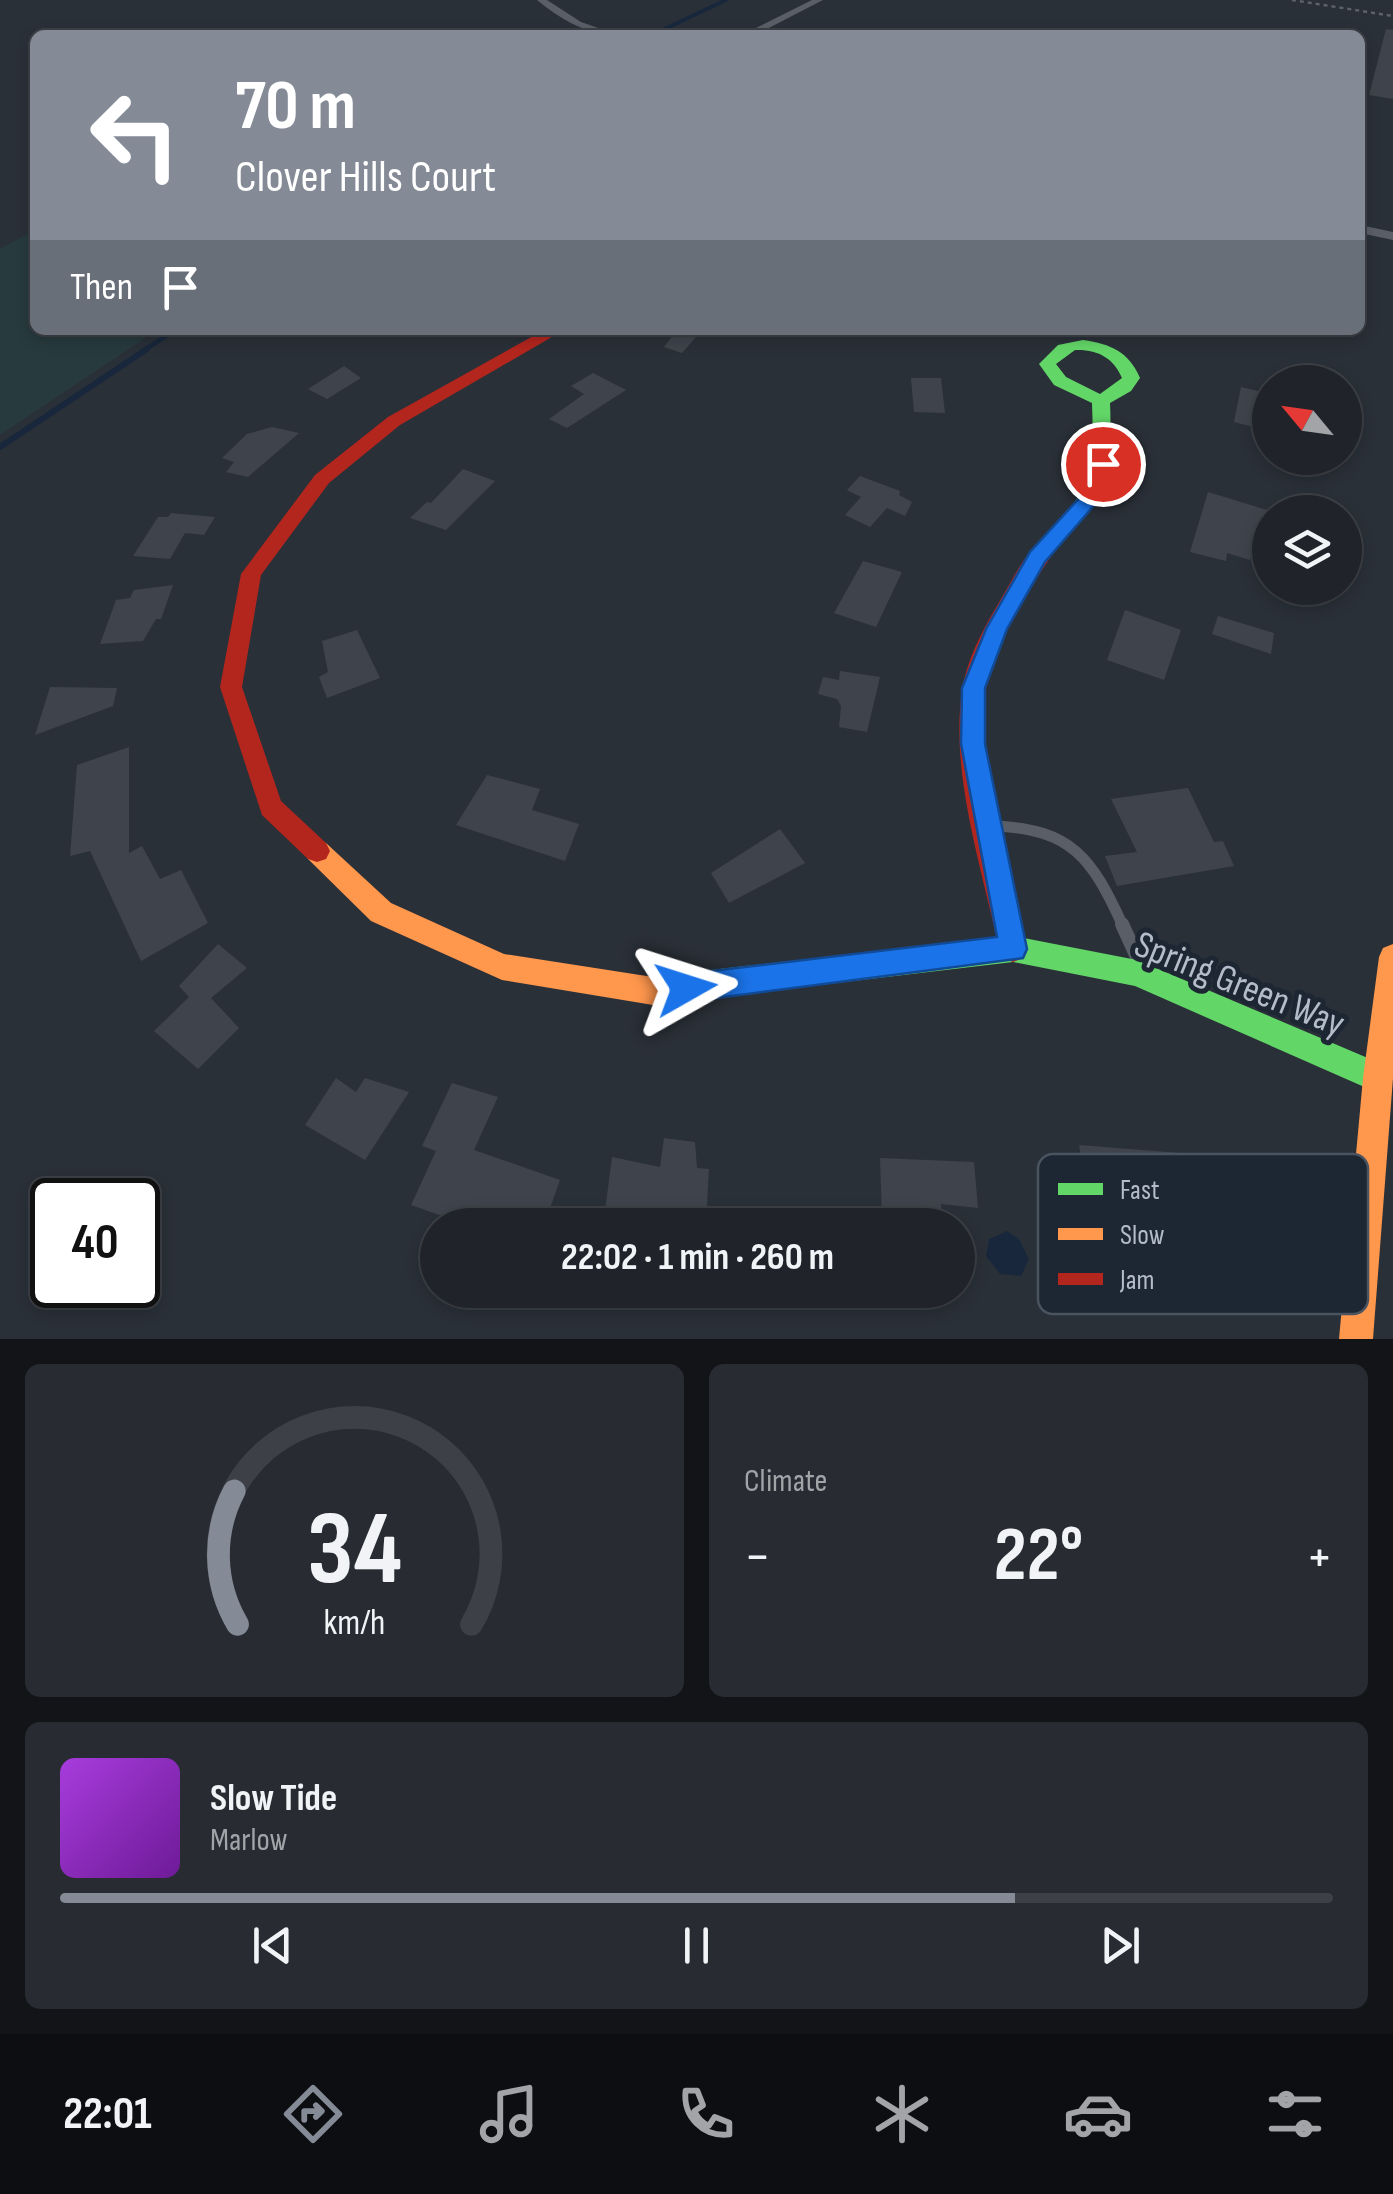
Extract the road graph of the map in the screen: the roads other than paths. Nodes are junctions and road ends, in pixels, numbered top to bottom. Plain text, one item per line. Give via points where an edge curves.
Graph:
1 (540, 0) edge
2 (820, 0) edge
3 (597, 30) edge
4 (757, 30) edge
5 (1365, 230) edge
6 (1393, 236) edge
7 (547, 335) edge
8 (1101, 401) dead end
9 (987, 826) junction
10 (1013, 949) junction
11 (1393, 956) edge
12 (1147, 978) junction
13 (1378, 1078) junction
14 (1368, 1197) edge
15 (1358, 1314) edge
16 (1356, 1339) edge

1 - 3 street
2 - 4 street
5 - 6 street
7 - 10 street, Spring Green Way via 394,420 322,479 251,574 230,686 272,806 381,912 502,968 653,992
8 - 9 street via 1103,464 1090,498 1038,557 996,629 974,688 973,744
9 - 10 street
9 - 12 lane via 1049,832 1081,856
10 - 12 street, Spring Green Way
11 - 13 street
12 - 13 street, Spring Green Way
13 - 14 street
15 - 16 street

